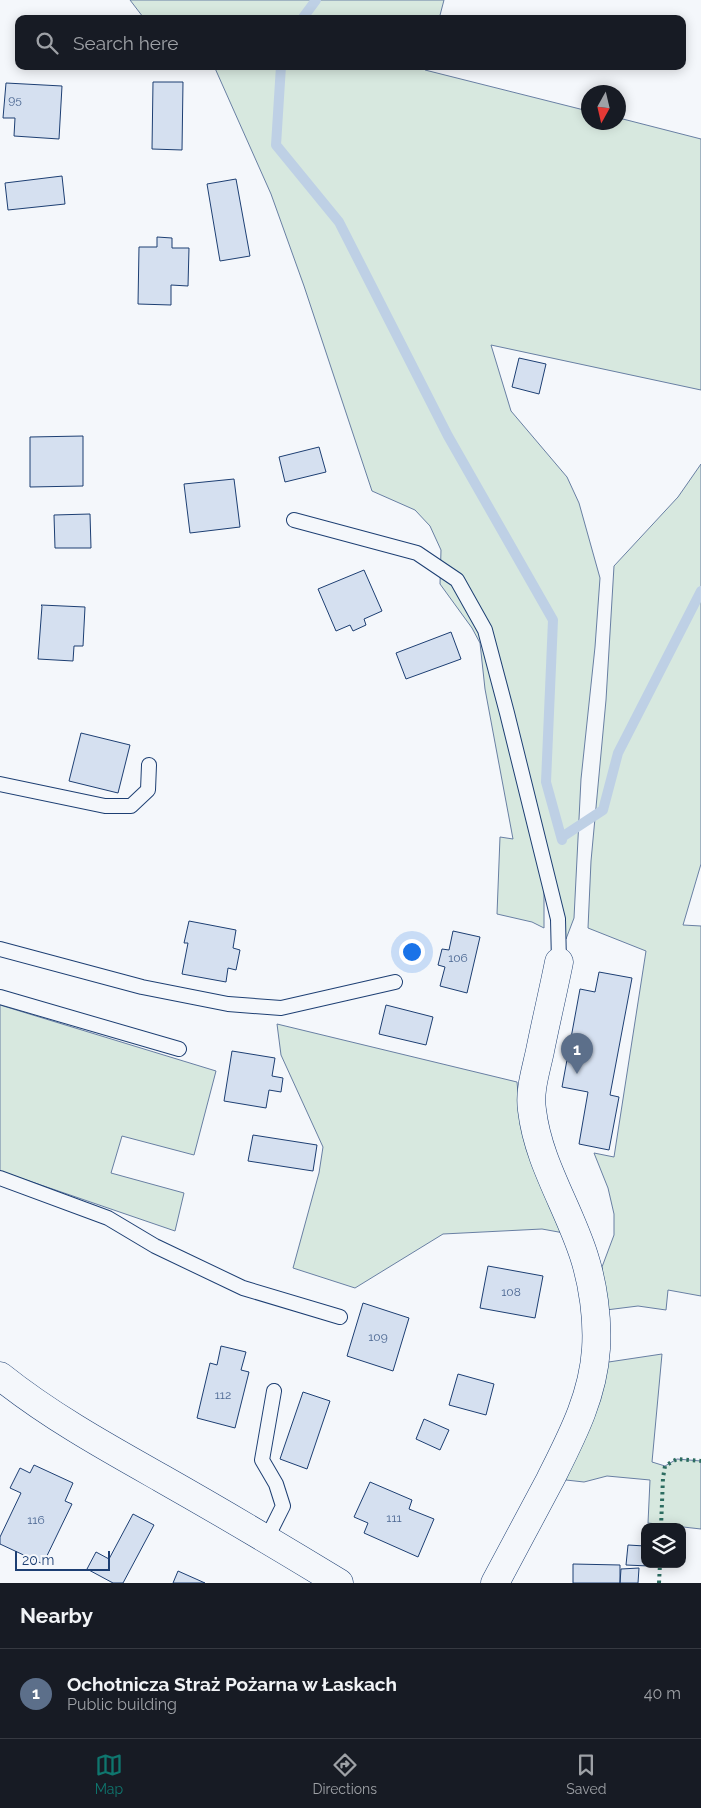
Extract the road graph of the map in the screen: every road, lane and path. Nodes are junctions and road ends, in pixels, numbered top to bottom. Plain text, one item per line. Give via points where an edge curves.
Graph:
1 (294, 520) dead end
2 (149, 765) dead end
3 (0, 784) edge
4 (0, 949) edge
5 (559, 962) joint
6 (395, 982) dead end
7 (0, 997) edge
8 (179, 1049) dead end
9 (0, 1178) edge
10 (340, 1317) dead end
11 (0, 1376) edge
12 (274, 1391) dead end
13 (267, 1538) junction
14 (339, 1583) edge
15 (495, 1583) edge

1 - 5 lane via 417,553 457,580 485,630 548,872 558,919
2 - 3 lane via 148,790 131,806 105,806
4 - 6 lane via 142,987 228,1004 281,1008
5 - 15 street via 533,1082 531,1108 543,1156 584,1256 595,1316 596,1347 586,1402 573,1434
7 - 8 lane
9 - 10 lane via 108,1218 155,1246 243,1288
11 - 13 street via 24,1396 99,1442
12 - 13 lane via 262,1460 276,1484 283,1506
13 - 14 street

